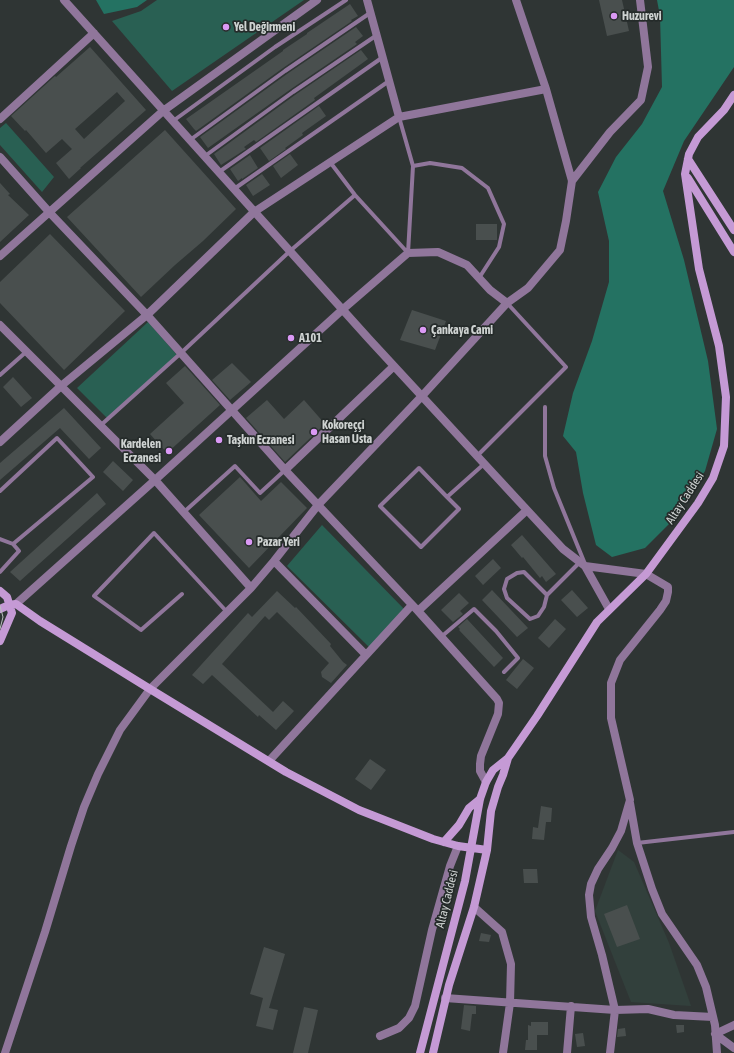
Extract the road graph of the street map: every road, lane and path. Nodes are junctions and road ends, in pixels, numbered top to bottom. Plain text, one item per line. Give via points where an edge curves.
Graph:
1 (64, 0) edge
2 (317, 0) edge
3 (346, 0) edge
4 (367, 0) edge
5 (516, 0) edge
6 (640, 0) edge
7 (370, 13) junction
8 (94, 33) junction
9 (377, 36) junction
10 (382, 57) junction
11 (389, 81) junction
12 (546, 89) junction
13 (734, 95) edge
14 (163, 111) junction
15 (399, 116) junction
16 (0, 119) edge
17 (172, 121) junction
18 (190, 140) junction
19 (204, 156) junction
20 (0, 157) edge
21 (688, 160) junction
22 (330, 162) junction
23 (413, 166) junction
24 (219, 173) junction
25 (685, 174) junction
26 (572, 181) junction
27 (234, 189) junction
28 (355, 194) junction
29 (50, 212) junction
30 (254, 212) junction
31 (734, 230) edge
32 (290, 251) junction
33 (734, 252) edge
34 (408, 253) junction
35 (0, 256) edge
36 (479, 278) junction
37 (506, 303) junction
38 (342, 310) junction
39 (147, 315) junction
40 (0, 325) edge
41 (27, 352) junction
42 (181, 353) junction
43 (394, 366) junction
44 (0, 375) edge
45 (61, 386) junction
46 (422, 396) junction
47 (546, 407) dead end
48 (232, 409) junction
49 (101, 426) junction
50 (0, 442) edge
51 (477, 456) junction
52 (484, 464) junction
53 (285, 470) junction
54 (155, 480) junction
55 (0, 491) edge
56 (448, 497) junction
57 (318, 505) junction
58 (527, 510) junction
59 (184, 512) junction
60 (0, 539) edge
61 (13, 544) junction
62 (274, 561) junction
63 (583, 564) junction
64 (0, 572) edge
65 (646, 574) junction
66 (250, 588) junction
67 (0, 591) edge
68 (182, 594) dead end
69 (547, 595) junction
70 (13, 605) junction
71 (415, 608) junction
72 (609, 609) junction
73 (0, 610) edge
74 (226, 612) junction
75 (441, 637) junction
76 (0, 641) edge
77 (366, 655) junction
78 (504, 672) dead end
79 (150, 689) junction
80 (508, 758) junction
81 (269, 761) junction
82 (486, 782) junction
83 (480, 799) junction
84 (630, 800) junction
85 (734, 832) edge
86 (444, 842) junction
87 (638, 843) junction
88 (458, 846) junction
89 (471, 848) junction
90 (488, 850) junction
91 (474, 907) junction
92 (445, 998) junction
93 (510, 1002) junction
94 (571, 1006) junction
95 (614, 1010) junction
96 (713, 1017) junction
97 (734, 1025) edge
98 (715, 1034) junction
99 (380, 1036) dead end
100 (734, 1048) edge
101 (5, 1053) edge
102 (420, 1053) edge
103 (433, 1053) edge
104 (503, 1053) edge
105 (567, 1053) edge
106 (610, 1053) edge
107 (717, 1053) edge

1 - 8 street
2 - 14 street
3 - 17 lane
4 - 7 street
5 - 12 street
6 - 26 street via 648,67 641,100 610,132
7 - 9 street
7 - 18 lane
8 - 14 street
8 - 16 street
9 - 10 street
9 - 19 lane
10 - 11 street
10 - 24 lane
11 - 15 street
11 - 27 lane
12 - 15 street
12 - 26 street
13 - 21 main road, Altay Caddesi via 698,138
14 - 17 street
14 - 29 street
15 - 22 street
15 - 23 lane
17 - 18 street
18 - 19 street
19 - 24 street
20 - 29 street
21 - 25 main road, Altay Caddesi
21 - 31 main road
22 - 28 lane
22 - 30 street
23 - 34 lane
23 - 36 lane via 430,163 462,168 488,188 504,224 500,247
24 - 27 street
25 - 33 main road
25 - 65 main road, Altay Caddesi via 699,269 719,346 726,397 724,446 713,478 698,503
26 - 37 street via 560,250 528,288
27 - 30 street
28 - 32 lane
28 - 34 lane
29 - 35 street
29 - 39 street
30 - 32 street
30 - 39 street
32 - 38 street
32 - 42 lane
34 - 36 street via 438,252 467,265
34 - 38 street
36 - 37 street
37 - 46 street
37 - 51 lane via 566,367
38 - 43 street
38 - 48 street
39 - 42 street
39 - 45 street
40 - 41 street
41 - 44 lane
41 - 45 street
42 - 48 street
42 - 49 lane
43 - 46 street
43 - 53 street
45 - 49 street
45 - 50 street
46 - 51 street
46 - 57 street
47 - 63 lane via 545,456 554,488
48 - 53 street
48 - 54 street
49 - 54 street
51 - 52 street
52 - 56 lane
52 - 58 street
53 - 57 street
53 - 59 lane via 260,493 235,466
54 - 59 street
54 - 70 street
55 - 61 lane via 57,438 93,477
56 - 56 lane via 420,468 380,506 421,547 459,509
57 - 62 street
57 - 71 street
58 - 63 street via 563,549
58 - 71 street
59 - 66 street
60 - 61 lane
61 - 64 lane via 19,551
62 - 66 street
62 - 77 street
63 - 65 street
63 - 69 lane
63 - 72 street
65 - 72 main road, Altay Caddesi
65 - 84 street via 668,587 666,601 620,660 612,683 611,718
66 - 74 street
67 - 70 main road
68 - 74 lane via 141,630 94,596 154,533
69 - 69 lane via 524,572 517,573 507,580 504,589 507,598 530,619 538,616
70 - 73 main road
70 - 76 main road
70 - 79 main road
71 - 75 street
71 - 77 street
72 - 80 main road, Altay Caddesi via 597,622
74 - 79 street
75 - 78 lane via 474,609 518,658
75 - 82 street via 499,703 500,709 481,756 480,771
77 - 81 street
79 - 81 main road
79 - 101 street via 120,730 84,807
80 - 82 main road, Altay Caddesi via 493,770
80 - 90 main road, Altay Caddesi via 491,811
81 - 86 main road via 359,810
82 - 83 main road, Altay Caddesi
83 - 86 main road via 469,808 459,825
83 - 89 main road, Altay Caddesi
84 - 87 street
84 - 95 street via 621,831 598,869 589,895 591,917
85 - 87 lane
86 - 88 main road
87 - 96 street via 662,914 697,965 706,987
88 - 89 main road
88 - 99 street via 438,910 415,1006 410,1018 399,1028
89 - 90 main road
89 - 102 main road, Altay Caddesi via 465,881
90 - 91 main road, Altay Caddesi
91 - 92 main road, Altay Caddesi
91 - 93 street via 502,932 511,964
92 - 93 street
92 - 103 main road, Altay Caddesi
93 - 94 street
93 - 104 street
94 - 95 street
94 - 105 street
95 - 96 street via 648,1009 674,1015
95 - 106 street
96 - 98 street
97 - 98 street
98 - 100 street
98 - 107 street

